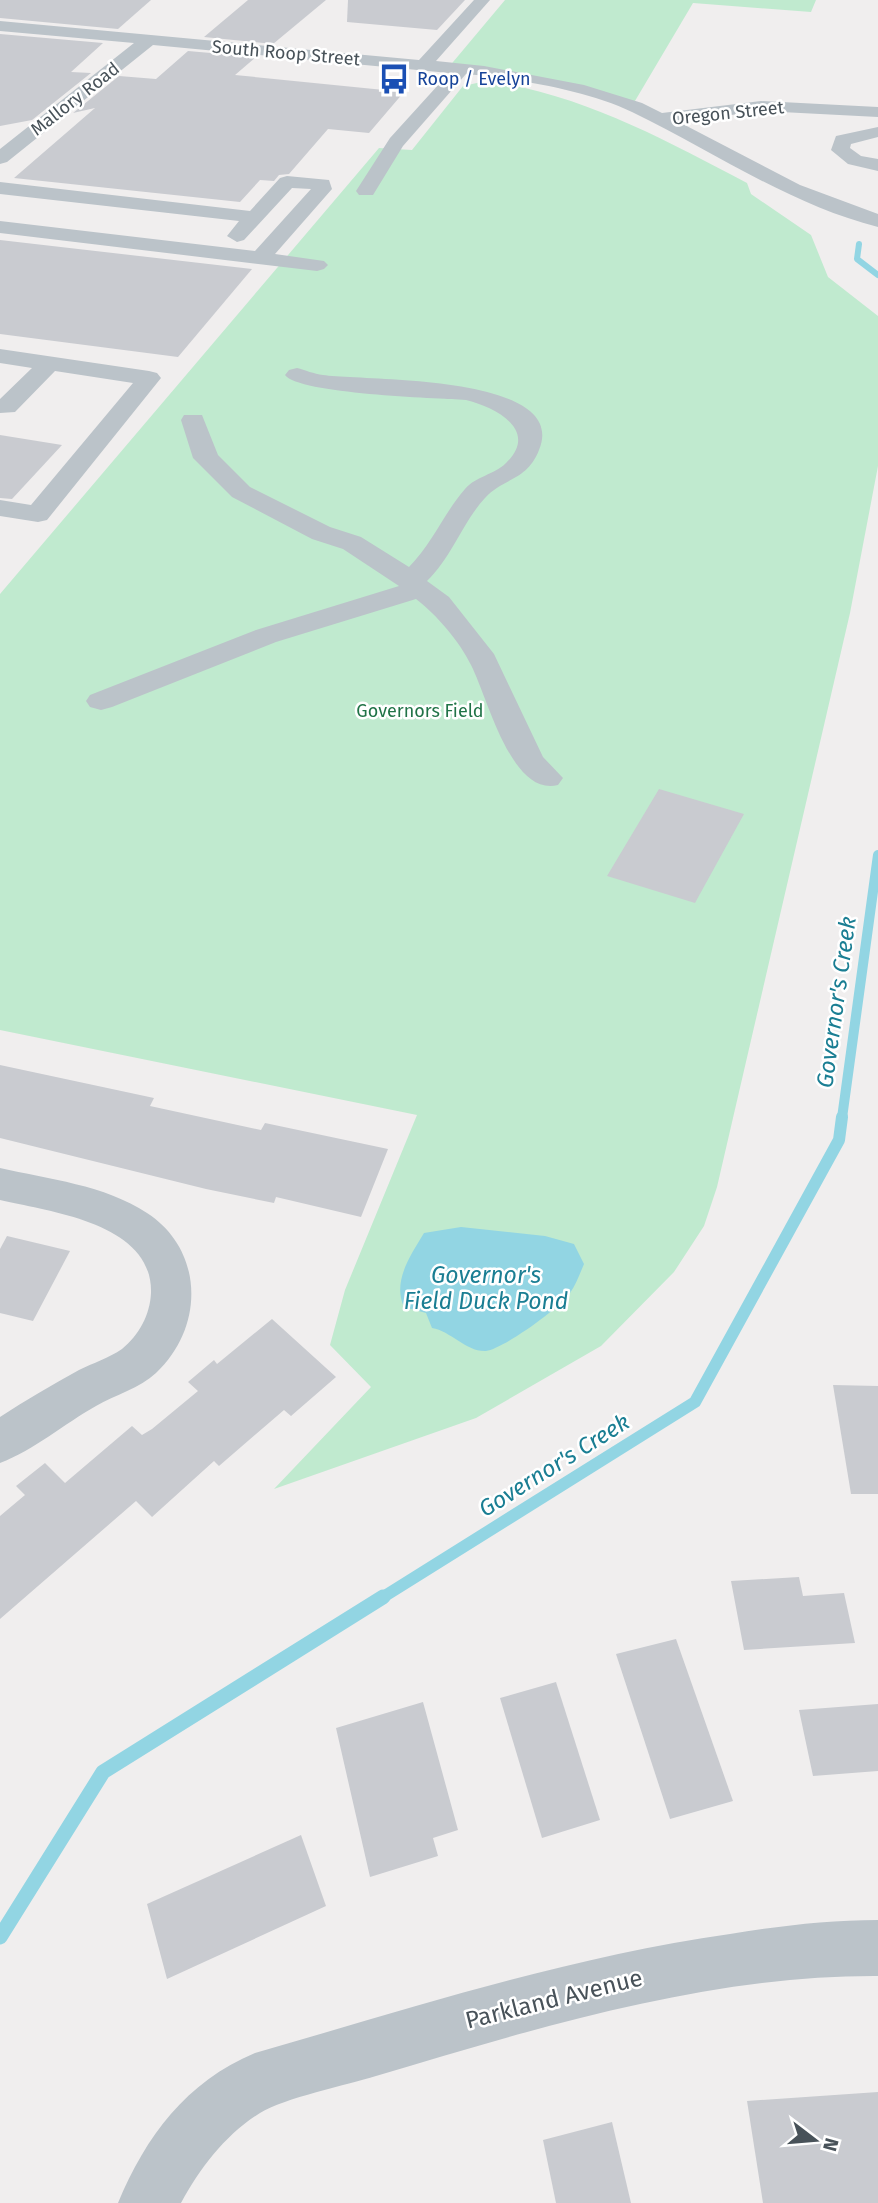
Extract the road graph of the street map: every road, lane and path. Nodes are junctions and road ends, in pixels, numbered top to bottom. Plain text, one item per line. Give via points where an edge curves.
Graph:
1 (482, 0) edge
2 (80, 15) dead end
3 (0, 26) edge
4 (0, 36) edge
5 (53, 36) junction
6 (149, 40) junction
7 (411, 46) dead end
8 (439, 49) junction
9 (105, 50) dead end
10 (424, 66) junction
11 (86, 67) dead end
12 (462, 69) junction
13 (111, 71) junction
14 (878, 112) edge
15 (661, 119) junction
16 (878, 132) edge
17 (8, 145) edge
18 (0, 158) edge
19 (878, 165) edge
20 (0, 188) edge
21 (366, 191) dead end
22 (0, 207) edge
23 (254, 217) junction
24 (878, 221) edge
25 (0, 228) edge
26 (238, 235) junction
27 (221, 254) junction
28 (260, 258) junction
29 (317, 265) dead end
30 (0, 356) edge
31 (50, 363) junction
32 (298, 375) dead end
33 (0, 406) edge
34 (193, 420) dead end
35 (0, 508) edge
36 (415, 585) junction
37 (101, 701) dead end
38 (547, 778) dead end
39 (0, 1184) edge
40 (0, 1442) edge
41 (878, 1948) edge
42 (149, 2203) edge

1 - 8 street
2 - 5 street
3 - 5 street, South Roop Street
4 - 5 street
5 - 6 street, South Roop Street
5 - 9 street
6 - 10 street, South Roop Street
6 - 13 street, Mallory Road
7 - 8 street
8 - 10 street
10 - 12 street, South Roop Street
11 - 13 street
12 - 15 street, South Roop Street via 518,75 584,90
12 - 21 street via 400,140
13 - 17 street, Mallory Road
14 - 15 street, Oregon Street via 761,106
15 - 24 street, South Roop Street via 793,189
16 - 19 street via 843,139 840,150 855,160
17 - 18 street, Mallory Road
20 - 23 street
22 - 26 street
23 - 26 street
23 - 28 street via 287,182 323,187
25 - 27 street
26 - 27 street
27 - 28 street
28 - 29 street
30 - 31 street
31 - 33 street via 7,407
31 - 35 street via 149,378 38,514
32 - 36 street via 319,382 490,397 517,410 528,427 528,447 517,467 482,484
34 - 36 street via 206,458 241,492 321,533 352,543
36 - 37 street via 265,636
36 - 38 street via 439,603 484,660 529,762
39 - 40 street via 104,1211 136,1225 168,1260 173,1303 163,1330 141,1360
41 - 42 street, Parkland Avenue via 688,1966 593,1987 238,2091 192,2131

